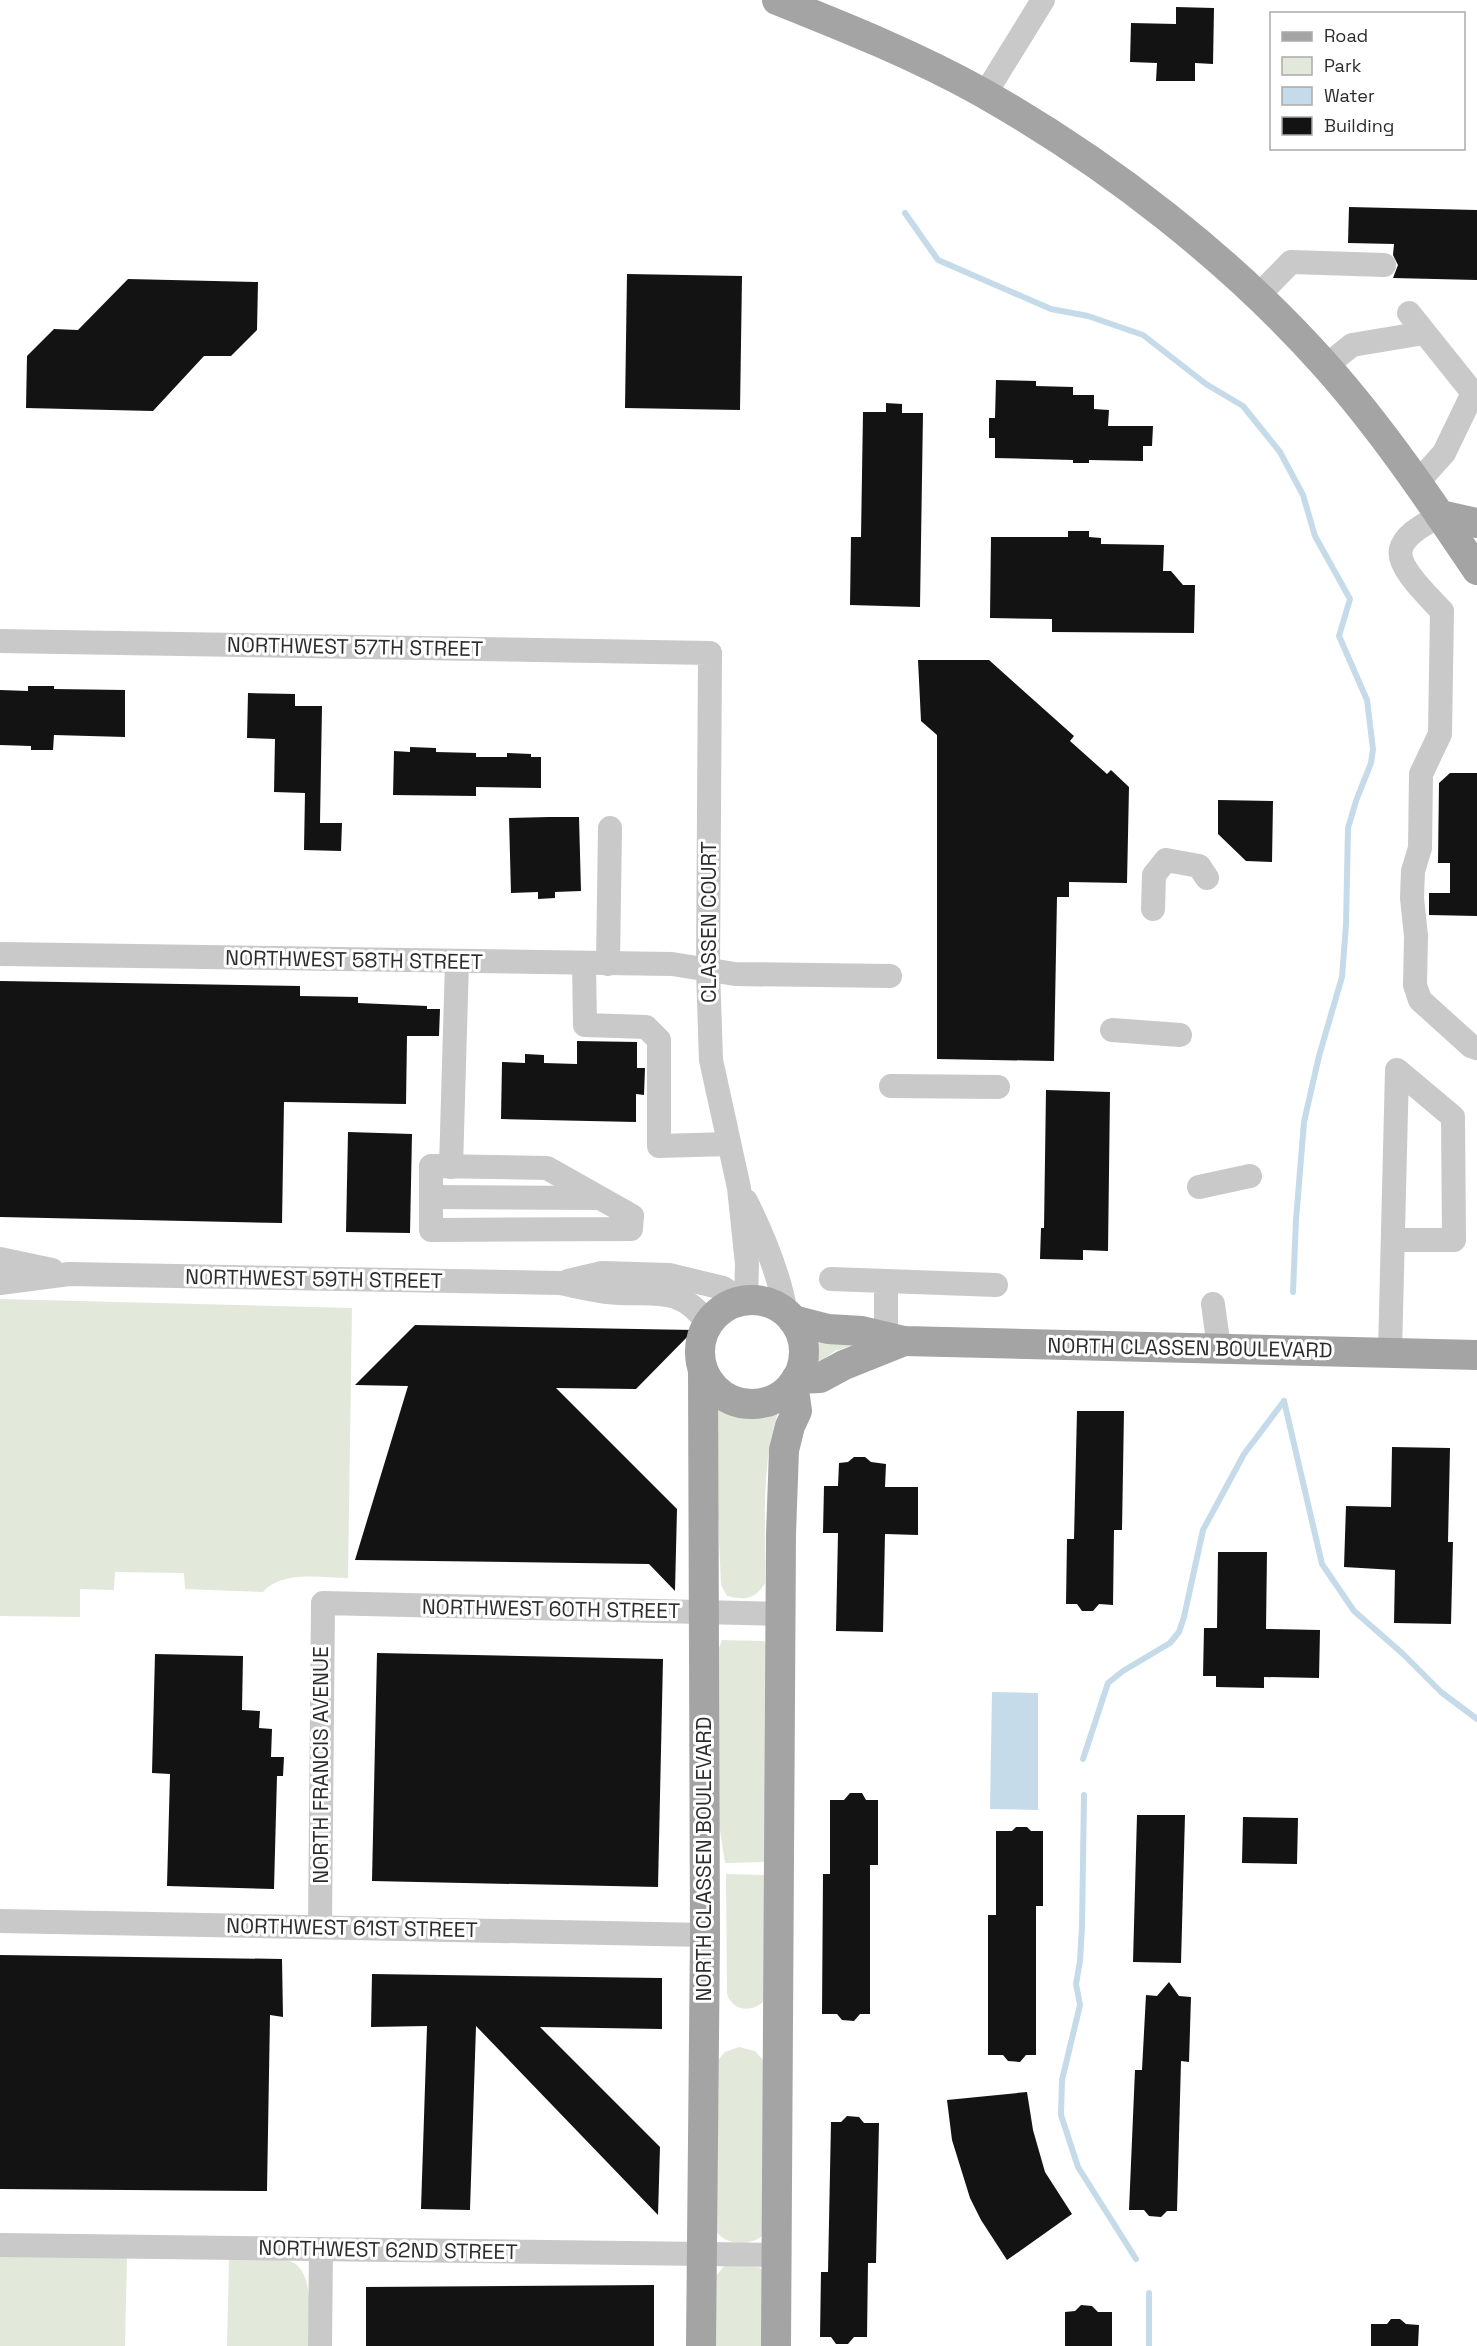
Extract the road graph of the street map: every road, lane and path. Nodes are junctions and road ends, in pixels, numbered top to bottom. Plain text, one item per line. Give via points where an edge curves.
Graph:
1 (777, 0) edge
2 (1043, 0) edge
3 (985, 94) junction
4 (1384, 265) dead end
5 (1257, 297) junction
6 (1409, 313) dead end
7 (1424, 333) junction
8 (1326, 366) junction
9 (1417, 483) junction
10 (1440, 515) junction
11 (1477, 524) edge
12 (1477, 570) edge
13 (0, 641) edge
14 (710, 653) joint
15 (610, 828) dead end
16 (1207, 878) dead end
17 (1153, 909) dead end
18 (0, 954) edge
19 (457, 962) junction
20 (584, 963) junction
21 (608, 964) junction
22 (708, 970) junction
23 (890, 976) dead end
24 (1112, 1030) dead end
25 (1180, 1035) dead end
26 (1477, 1048) edge
27 (891, 1086) dead end
28 (998, 1087) dead end
29 (729, 1144) junction
30 (451, 1167) junction
31 (1250, 1176) dead end
32 (1199, 1187) dead end
33 (740, 1188) junction
34 (431, 1197) junction
35 (600, 1198) junction
36 (1393, 1240) junction
37 (0, 1259) edge
38 (69, 1274) junction
39 (831, 1280) dead end
40 (886, 1281) junction
41 (0, 1283) edge
42 (560, 1283) junction
43 (996, 1285) dead end
44 (744, 1301) junction
45 (1214, 1304) dead end
46 (789, 1317) junction
47 (708, 1324) junction
48 (895, 1338) junction
49 (1219, 1348) junction
50 (1390, 1353) junction
51 (1477, 1355) edge
52 (704, 1371) junction
53 (795, 1382) junction
54 (323, 1603) joint
55 (704, 1613) junction
56 (780, 1614) junction
57 (0, 1921) edge
58 (320, 1927) junction
59 (705, 1935) junction
60 (0, 2245) edge
61 (321, 2249) junction
62 (701, 2254) junction
63 (776, 2255) junction
64 (320, 2346) edge
65 (701, 2346) edge
66 (777, 2346) edge

1 - 3 main road via 878,41
2 - 3 street
3 - 5 main road via 1095,164 1203,247
4 - 5 street via 1291,262
5 - 8 main road
6 - 7 street
7 - 8 street via 1352,345
7 - 9 street via 1473,393 1444,453
8 - 9 main road
9 - 10 main road
10 - 11 main road
10 - 12 main road
10 - 26 street via 1411,534 1401,547 1404,567 1442,610 1440,734 1421,774 1420,848 1413,871 1415,986 1420,1000
13 - 14 street, NORTHWEST 57TH STREET
14 - 22 street, CLASSEN COURT
15 - 21 street
16 - 17 street via 1198,866 1166,860 1154,875
18 - 19 street, NORTHWEST 58TH STREET
19 - 20 street, NORTHWEST 58TH STREET
19 - 30 street
20 - 21 street, NORTHWEST 58TH STREET
20 - 29 street via 585,1025 646,1027 659,1040 659,1146
21 - 22 street, NORTHWEST 58TH STREET via 672,964
22 - 23 street, NORTHWEST 58TH STREET via 735,974
22 - 29 street, CLASSEN COURT via 711,1060
24 - 25 street
27 - 28 street
29 - 33 street, CLASSEN COURT
30 - 34 street via 431,1166
30 - 35 street via 547,1168
31 - 32 street
33 - 44 street, CLASSEN COURT via 747,1264
33 - 46 street, CLASSEN COURT via 766,1241
34 - 35 street
34 - 35 street via 431,1230 631,1229 632,1216
36 - 36 street via 1393,1218 1397,1070 1453,1117 1454,1240
36 - 50 street
37 - 38 street, NORTHWEST 59TH STREET
38 - 41 street, NORTHWEST 59TH STREET
38 - 42 street, NORTHWEST 59TH STREET
39 - 40 street
40 - 43 street
40 - 48 street
42 - 44 street, NORTHWEST 59TH STREET via 602,1274 669,1275 723,1288
42 - 47 street, NORTHWEST 59TH STREET via 684,1299
44 - 46 main road, NORTH CLASSEN BOULEVARD via 770,1304
44 - 47 main road via 723,1309
45 - 49 street
46 - 48 main road, NORTH CLASSEN BOULEVARD via 828,1329
46 - 53 main road via 804,1345 804,1359
47 - 52 main road, NORTH CLASSEN BOULEVARD via 700,1347
48 - 49 main road, NORTH CLASSEN BOULEVARD
48 - 53 main road, NORTH CLASSEN BOULEVARD via 820,1378
49 - 50 main road, NORTH CLASSEN BOULEVARD
50 - 51 main road, NORTH CLASSEN BOULEVARD
52 - 53 main road, NORTH CLASSEN BOULEVARD via 720,1393 745,1404 772,1401
52 - 55 main road, NORTH CLASSEN BOULEVARD
53 - 56 main road via 797,1411 784,1450
54 - 55 street, NORTHWEST 60TH STREET
54 - 58 street, NORTH FRANCIS AVENUE
55 - 56 street, NORTHWEST 60TH STREET
55 - 59 main road, NORTH CLASSEN BOULEVARD
56 - 63 main road
57 - 58 street, NORTHWEST 61ST STREET
58 - 59 street, NORTHWEST 61ST STREET
59 - 62 main road, NORTH CLASSEN BOULEVARD
60 - 61 street, NORTHWEST 62ND STREET
61 - 62 street, NORTHWEST 62ND STREET
61 - 64 street
62 - 63 street, NORTHWEST 62ND STREET
62 - 65 main road, NORTH CLASSEN BOULEVARD
63 - 66 main road

